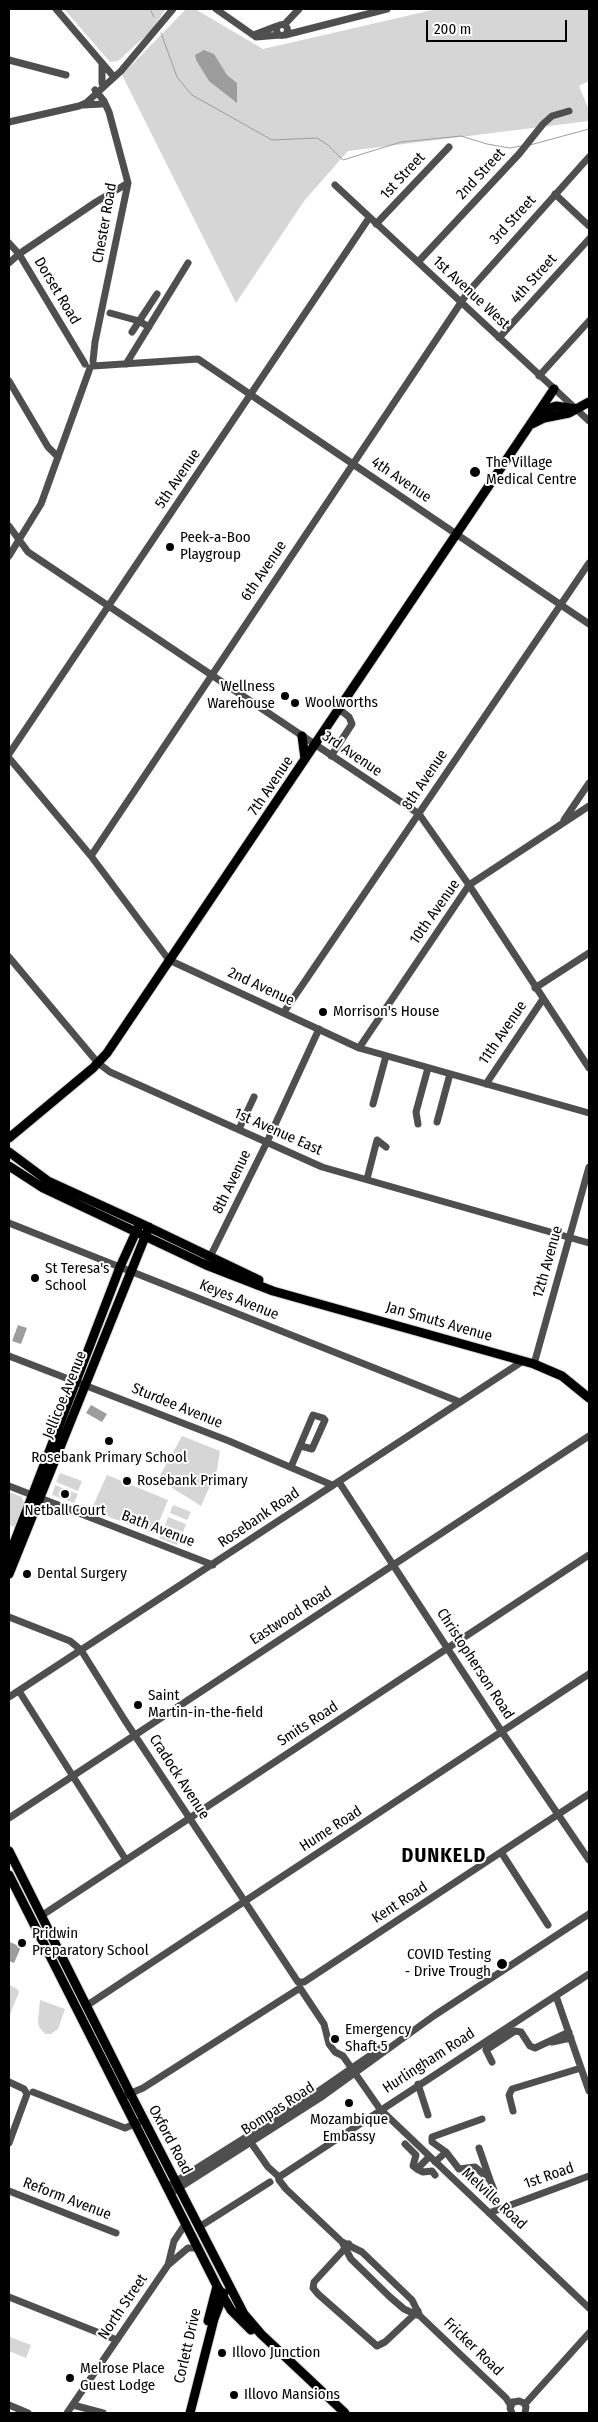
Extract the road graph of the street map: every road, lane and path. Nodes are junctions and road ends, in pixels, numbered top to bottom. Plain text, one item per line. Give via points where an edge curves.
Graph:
1 (56, 9) edge
2 (216, 9) edge
3 (299, 9) edge
4 (387, 9) edge
5 (170, 12) edge
6 (282, 30) junction
7 (9, 60) edge
8 (101, 62) junction
9 (66, 74) dead end
10 (109, 79) junction
11 (95, 93) junction
12 (104, 104) junction
13 (80, 106) junction
14 (569, 111) dead end
15 (9, 122) edge
16 (449, 146) dead end
17 (589, 157) edge
18 (128, 183) junction
19 (335, 185) dead end
20 (555, 194) junction
21 (369, 218) junction
22 (376, 224) junction
23 (589, 226) edge
24 (589, 239) edge
25 (9, 243) edge
26 (18, 254) junction
27 (418, 262) junction
28 (9, 263) edge
29 (188, 263) dead end
30 (157, 294) dead end
31 (460, 303) junction
32 (110, 313) dead end
33 (139, 321) junction
34 (589, 321) edge
35 (149, 327) junction
36 (132, 332) dead end
37 (499, 338) junction
38 (198, 359) joint
39 (90, 364) junction
40 (126, 364) junction
41 (539, 376) junction
42 (9, 382) edge
43 (554, 389) junction
44 (251, 394) junction
45 (589, 402) edge
46 (576, 409) junction
47 (540, 411) junction
48 (589, 421) edge
49 (530, 426) junction
50 (58, 457) junction
51 (353, 464) junction
52 (9, 526) edge
53 (457, 534) junction
54 (19, 542) junction
55 (9, 556) edge
56 (589, 563) edge
57 (560, 604) junction
58 (108, 607) junction
59 (589, 624) edge
60 (211, 674) junction
61 (339, 709) junction
62 (302, 736) junction
63 (315, 745) junction
64 (9, 756) edge
65 (331, 756) junction
66 (306, 759) junction
67 (589, 783) edge
68 (589, 806) edge
69 (419, 814) junction
70 (562, 824) junction
71 (91, 856) junction
72 (469, 885) junction
73 (589, 953) edge
74 (9, 957) edge
75 (169, 960) junction
76 (535, 988) junction
77 (543, 999) junction
78 (284, 1012) junction
79 (319, 1029) junction
80 (359, 1048) junction
81 (386, 1056) junction
82 (98, 1064) junction
83 (428, 1068) junction
84 (589, 1068) edge
85 (450, 1074) junction
86 (486, 1084) junction
87 (254, 1098) dead end
88 (372, 1104) dead end
89 (589, 1113) edge
90 (437, 1122) dead end
91 (418, 1124) dead end
92 (239, 1129) junction
93 (9, 1138) edge
94 (267, 1142) junction
95 (386, 1147) dead end
96 (9, 1152) edge
97 (9, 1166) edge
98 (589, 1167) edge
99 (367, 1179) junction
100 (9, 1223) edge
101 (138, 1227) junction
102 (147, 1231) junction
103 (569, 1238) junction
104 (589, 1243) edge
105 (208, 1261) junction
106 (120, 1267) junction
107 (130, 1271) junction
108 (9, 1356) edge
109 (523, 1361) junction
110 (534, 1364) junction
111 (81, 1383) junction
112 (589, 1398) edge
113 (460, 1402) junction
114 (589, 1436) edge
115 (301, 1446) junction
116 (292, 1468) junction
117 (335, 1484) junction
118 (9, 1486) edge
119 (35, 1496) junction
120 (589, 1555) edge
121 (9, 1556) edge
122 (394, 1564) junction
123 (213, 1565) junction
124 (9, 1574) edge
125 (9, 1617) edge
126 (449, 1647) junction
127 (82, 1650) junction
128 (589, 1674) edge
129 (19, 1691) junction
130 (9, 1697) edge
131 (502, 1732) junction
132 (135, 1735) junction
133 (73, 1776) junction
134 (589, 1794) edge
135 (559, 1814) junction
136 (9, 1818) edge
137 (190, 1818) junction
138 (9, 1851) edge
139 (501, 1852) junction
140 (126, 1860) junction
141 (589, 1860) edge
142 (9, 1875) edge
143 (244, 1902) junction
144 (589, 1914) edge
145 (41, 1916) junction
146 (32, 1920) junction
147 (548, 1925) dead end
148 (589, 1974) edge
149 (300, 1985) junction
150 (556, 1996) junction
151 (83, 2008) junction
152 (570, 2035) junction
153 (492, 2062) dead end
154 (581, 2068) junction
155 (354, 2071) junction
156 (9, 2082) edge
157 (418, 2084) junction
158 (589, 2091) edge
159 (33, 2092) dead end
160 (126, 2095) junction
161 (380, 2109) junction
162 (513, 2111) dead end
163 (428, 2115) dead end
164 (482, 2119) dead end
165 (140, 2122) junction
166 (146, 2134) junction
167 (249, 2140) junction
168 (9, 2142) edge
169 (404, 2144) dead end
170 (479, 2148) dead end
171 (447, 2154) junction
172 (429, 2157) junction
173 (436, 2164) junction
174 (417, 2169) junction
175 (435, 2175) dead end
176 (274, 2176) junction
177 (589, 2176) edge
178 (490, 2180) junction
179 (179, 2185) junction
180 (169, 2190) junction
181 (494, 2190) dead end
182 (9, 2191) edge
183 (490, 2213) junction
184 (186, 2223) junction
185 (199, 2227) junction
186 (116, 2233) dead end
187 (173, 2245) junction
188 (345, 2245) junction
189 (198, 2248) junction
190 (182, 2251) junction
191 (168, 2265) junction
192 (224, 2278) junction
193 (217, 2286) junction
194 (223, 2296) junction
195 (9, 2297) edge
196 (589, 2308) edge
197 (231, 2310) junction
198 (216, 2313) junction
199 (417, 2314) junction
200 (589, 2333) edge
201 (117, 2340) junction
202 (524, 2403) junction
203 (72, 2405) junction
204 (9, 2406) edge
205 (512, 2410) edge
206 (28, 2413) edge
207 (67, 2413) edge
208 (103, 2413) edge
209 (186, 2413) edge
210 (190, 2413) edge
211 (338, 2413) edge
212 (345, 2413) edge
213 (525, 2413) edge

1 - 8 street
2 - 6 street via 251,34 261,37
3 - 6 street
4 - 6 street via 297,31
5 - 10 street via 157,30
7 - 9 street
8 - 10 street
8 - 10 street
10 - 11 street
10 - 12 street
11 - 12 street, Chester Road
11 - 13 street
12 - 13 street
12 - 18 street, Chester Road
13 - 15 street
14 - 27 street, 2nd Street via 552,116
16 - 22 street, 1st Street
17 - 20 street, 3rd Street
18 - 26 street
18 - 39 street, Chester Road
19 - 21 street, 1st Avenue West
20 - 23 street
20 - 31 street, 3rd Street
21 - 22 street, 1st Avenue West
21 - 44 street, 5th Avenue
22 - 27 street, 1st Avenue West
24 - 37 street, 4th Street
25 - 26 street, Dorset Road
26 - 28 street
26 - 39 street, Dorset Road via 79,355
27 - 31 street, 1st Avenue West
29 - 35 street
30 - 33 street
31 - 37 street, 1st Avenue West
31 - 51 street, 6th Avenue
32 - 33 street
33 - 35 street
33 - 36 street
34 - 41 street
35 - 40 street
37 - 41 street, 1st Avenue West
38 - 40 street, Dorset Road
38 - 44 street, 4th Avenue
39 - 40 street, Dorset Road
39 - 50 street, Chester Road
41 - 43 street, 1st Avenue West
42 - 50 street
43 - 46 street, 1st Avenue West
43 - 47 main road, 7th Avenue
44 - 51 street, 4th Avenue
44 - 58 street, 5th Avenue
45 - 46 main road
46 - 47 main road via 556,406
46 - 48 street, 1st Avenue West
46 - 49 main road via 540,419
47 - 49 main road, 7th Avenue
49 - 53 main road, 7th Avenue
50 - 54 street, Chester Road via 41,504
51 - 53 street, 4th Avenue
51 - 60 street, 6th Avenue
52 - 54 street, 3rd Avenue
53 - 57 street, 4th Avenue
53 - 61 main road, 7th Avenue
54 - 55 street, Chester Road
54 - 58 street, 3rd Avenue via 28,552
56 - 57 street, 8th Avenue
57 - 59 street, 4th Avenue
57 - 69 street, 8th Avenue
58 - 60 street, 3rd Avenue
58 - 64 street, 5th Avenue
60 - 62 street, 3rd Avenue
60 - 71 street, 6th Avenue
61 - 63 main road, 7th Avenue
61 - 65 street via 351,719 352,724
62 - 63 street, 3rd Avenue
62 - 66 main road
63 - 65 street, 3rd Avenue
63 - 66 main road, 7th Avenue
64 - 71 street, 2nd Avenue
65 - 69 street, 3rd Avenue
66 - 75 main road, 7th Avenue
67 - 70 street
68 - 70 street, 10th Avenue
69 - 72 street, 3rd Avenue
69 - 78 street, 8th Avenue
70 - 72 street, 10th Avenue
71 - 75 street, 2nd Avenue
72 - 76 street, 3rd Avenue
72 - 80 street, 10th Avenue
73 - 76 street, 11th Avenue
74 - 82 street, 1st Avenue East
75 - 78 street, 2nd Avenue
75 - 82 main road, 7th Avenue
76 - 77 street, 3rd Avenue
77 - 84 street, 3rd Avenue
77 - 86 street, 11th Avenue
78 - 79 street, 2nd Avenue
79 - 80 street, 2nd Avenue
79 - 94 street, 8th Avenue
80 - 81 street, 2nd Avenue
81 - 83 street, 2nd Avenue
81 - 88 street
82 - 92 street, 1st Avenue East
82 - 93 main road, 7th Avenue
83 - 85 street, 2nd Avenue
83 - 91 street via 416,1112
85 - 86 street, 2nd Avenue
85 - 90 street
86 - 89 street, 2nd Avenue
87 - 92 street
92 - 94 street, 1st Avenue East
94 - 99 street, 1st Avenue East via 322,1167
94 - 105 street, 8th Avenue
95 - 99 street via 377,1140
96 - 101 main road, Jan Smuts Avenue via 48,1181
97 - 101 main road, Jan Smuts Avenue via 43,1188
98 - 103 street, 12th Avenue
99 - 103 street, 1st Avenue East
100 - 106 street, Keyes Avenue
101 - 102 main road, Jan Smuts Avenue
101 - 106 main road, Jellicoe Avenue
102 - 105 main road, Jan Smuts Avenue
102 - 107 main road, Jellicoe Avenue
103 - 104 street, 1st Avenue East
103 - 110 street, 12th Avenue
105 - 109 main road, Jan Smuts Avenue via 273,1291
106 - 107 street, Keyes Avenue
106 - 111 main road, Jellicoe Avenue
107 - 111 main road, Jellicoe Avenue
107 - 113 street, Keyes Avenue
108 - 111 street, Sturdee Avenue
109 - 110 main road, Jan Smuts Avenue
109 - 113 street, Rosebank Road
110 - 112 main road, Jan Smuts Avenue via 562,1376
111 - 116 street, Sturdee Avenue
111 - 119 main road, Jellicoe Avenue
113 - 117 street, Rosebank Road
114 - 122 street, Eastwood Road
115 - 115 street via 312,1450 325,1420 323,1418 313,1414
115 - 116 street
116 - 117 street, Sturdee Avenue
117 - 122 street, Christopherson Road
117 - 123 street, Rosebank Road
118 - 119 street, Bath Avenue
119 - 121 main road, Jellicoe Avenue
119 - 123 street, Bath Avenue
119 - 124 main road, Jellicoe Avenue
120 - 126 street, Smits Road
122 - 126 street, Christopherson Road
122 - 132 street, Eastwood Road
123 - 127 street, Rosebank Road
125 - 127 street, Cradock Avenue via 70,1641
126 - 131 street, Christopherson Road
126 - 137 street, Smits Road
127 - 129 street, Rosebank Road
127 - 132 street, Cradock Avenue
128 - 131 street, Hume Road
129 - 130 street, Rosebank Road
129 - 133 street
131 - 135 street, Christopherson Road
131 - 143 street, Hume Road
132 - 133 street, Eastwood Road
132 - 137 street, Cradock Avenue
133 - 136 street, Eastwood Road
133 - 140 street
134 - 135 street, Kent Road
135 - 139 street, Kent Road
135 - 141 street, Christopherson Road
137 - 140 street, Smits Road
137 - 143 street, Cradock Avenue
138 - 145 main road, Oxford Road
139 - 147 street
139 - 149 street, Kent Road
140 - 145 street, Smits Road
142 - 146 main road, Oxford Road
143 - 149 street, Cradock Avenue
143 - 151 street, Hume Road
144 - 155 street, Bompas Road
145 - 146 main road
145 - 151 main road, Oxford Road
146 - 151 main road, Oxford Road
148 - 150 street, Hurlingham Road
149 - 155 street, Cradock Avenue via 324,2024 328,2044
149 - 160 street, Kent Road via 143,2088
150 - 152 street
150 - 157 street, Hurlingham Road
151 - 160 main road, Oxford Road
152 - 153 street via 533,2047 521,2032 515,2031 486,2050
152 - 154 street
154 - 158 street
154 - 162 street via 512,2089 509,2095
155 - 161 street, Cradock Avenue
155 - 167 street, Bompas Road
156 - 168 street via 25,2090 24,2103
157 - 161 street, Hurlingham Road
157 - 163 street
159 - 165 street via 122,2128
160 - 165 main road, Oxford Road
161 - 172 street, Melville Road
161 - 176 street, Hurlingham Road
164 - 171 street via 432,2137 432,2142
165 - 166 main road, Oxford Road
166 - 179 main road, Oxford Road
166 - 180 main road, Oxford Road
167 - 176 street, Fricker Road
167 - 179 street, Bompas Road
169 - 174 street via 416,2156 413,2166
170 - 178 street
171 - 173 street
171 - 178 street via 459,2169 475,2167
172 - 173 street, Melville Road
172 - 174 street
173 - 183 street, Melville Road
174 - 175 street via 432,2171
176 - 185 street, Hurlingham Road
176 - 188 street, Fricker Road
177 - 183 street, 1st Road
178 - 181 street
179 - 180 street, Bompas Road
179 - 185 main road, Oxford Road
180 - 184 main road, Oxford Road
182 - 186 street, Reform Avenue
183 - 196 street, Melville Road
184 - 187 street, North Street
184 - 189 main road, Oxford Road
185 - 192 main road, Oxford Road
187 - 190 street via 177,2251
187 - 191 street, North Street
188 - 199 street, Fricker Road via 351,2259 390,2297 404,2310
188 - 199 street, Fricker Road via 362,2252 412,2300
188 - 199 street via 314,2282 313,2288 318,2294 377,2346
189 - 190 street
189 - 193 main road, Oxford Road
190 - 191 street, North Street
191 - 201 street, North Street
192 - 194 main road via 226,2288
192 - 212 main road, Oxford Road via 253,2325
193 - 194 main road, Oxford Road
193 - 209 main road, Corlett Drive
194 - 197 main road, Oxford Road
194 - 198 main road, Corlett Drive
195 - 201 street
197 - 198 main road via 222,2309
197 - 211 main road, Oxford Road
198 - 210 main road, Corlett Drive
199 - 205 street, Fricker Road via 506,2398
200 - 202 street
201 - 203 street, North Street
202 - 205 street
202 - 213 street
203 - 207 street, North Street
203 - 208 street
204 - 206 street

